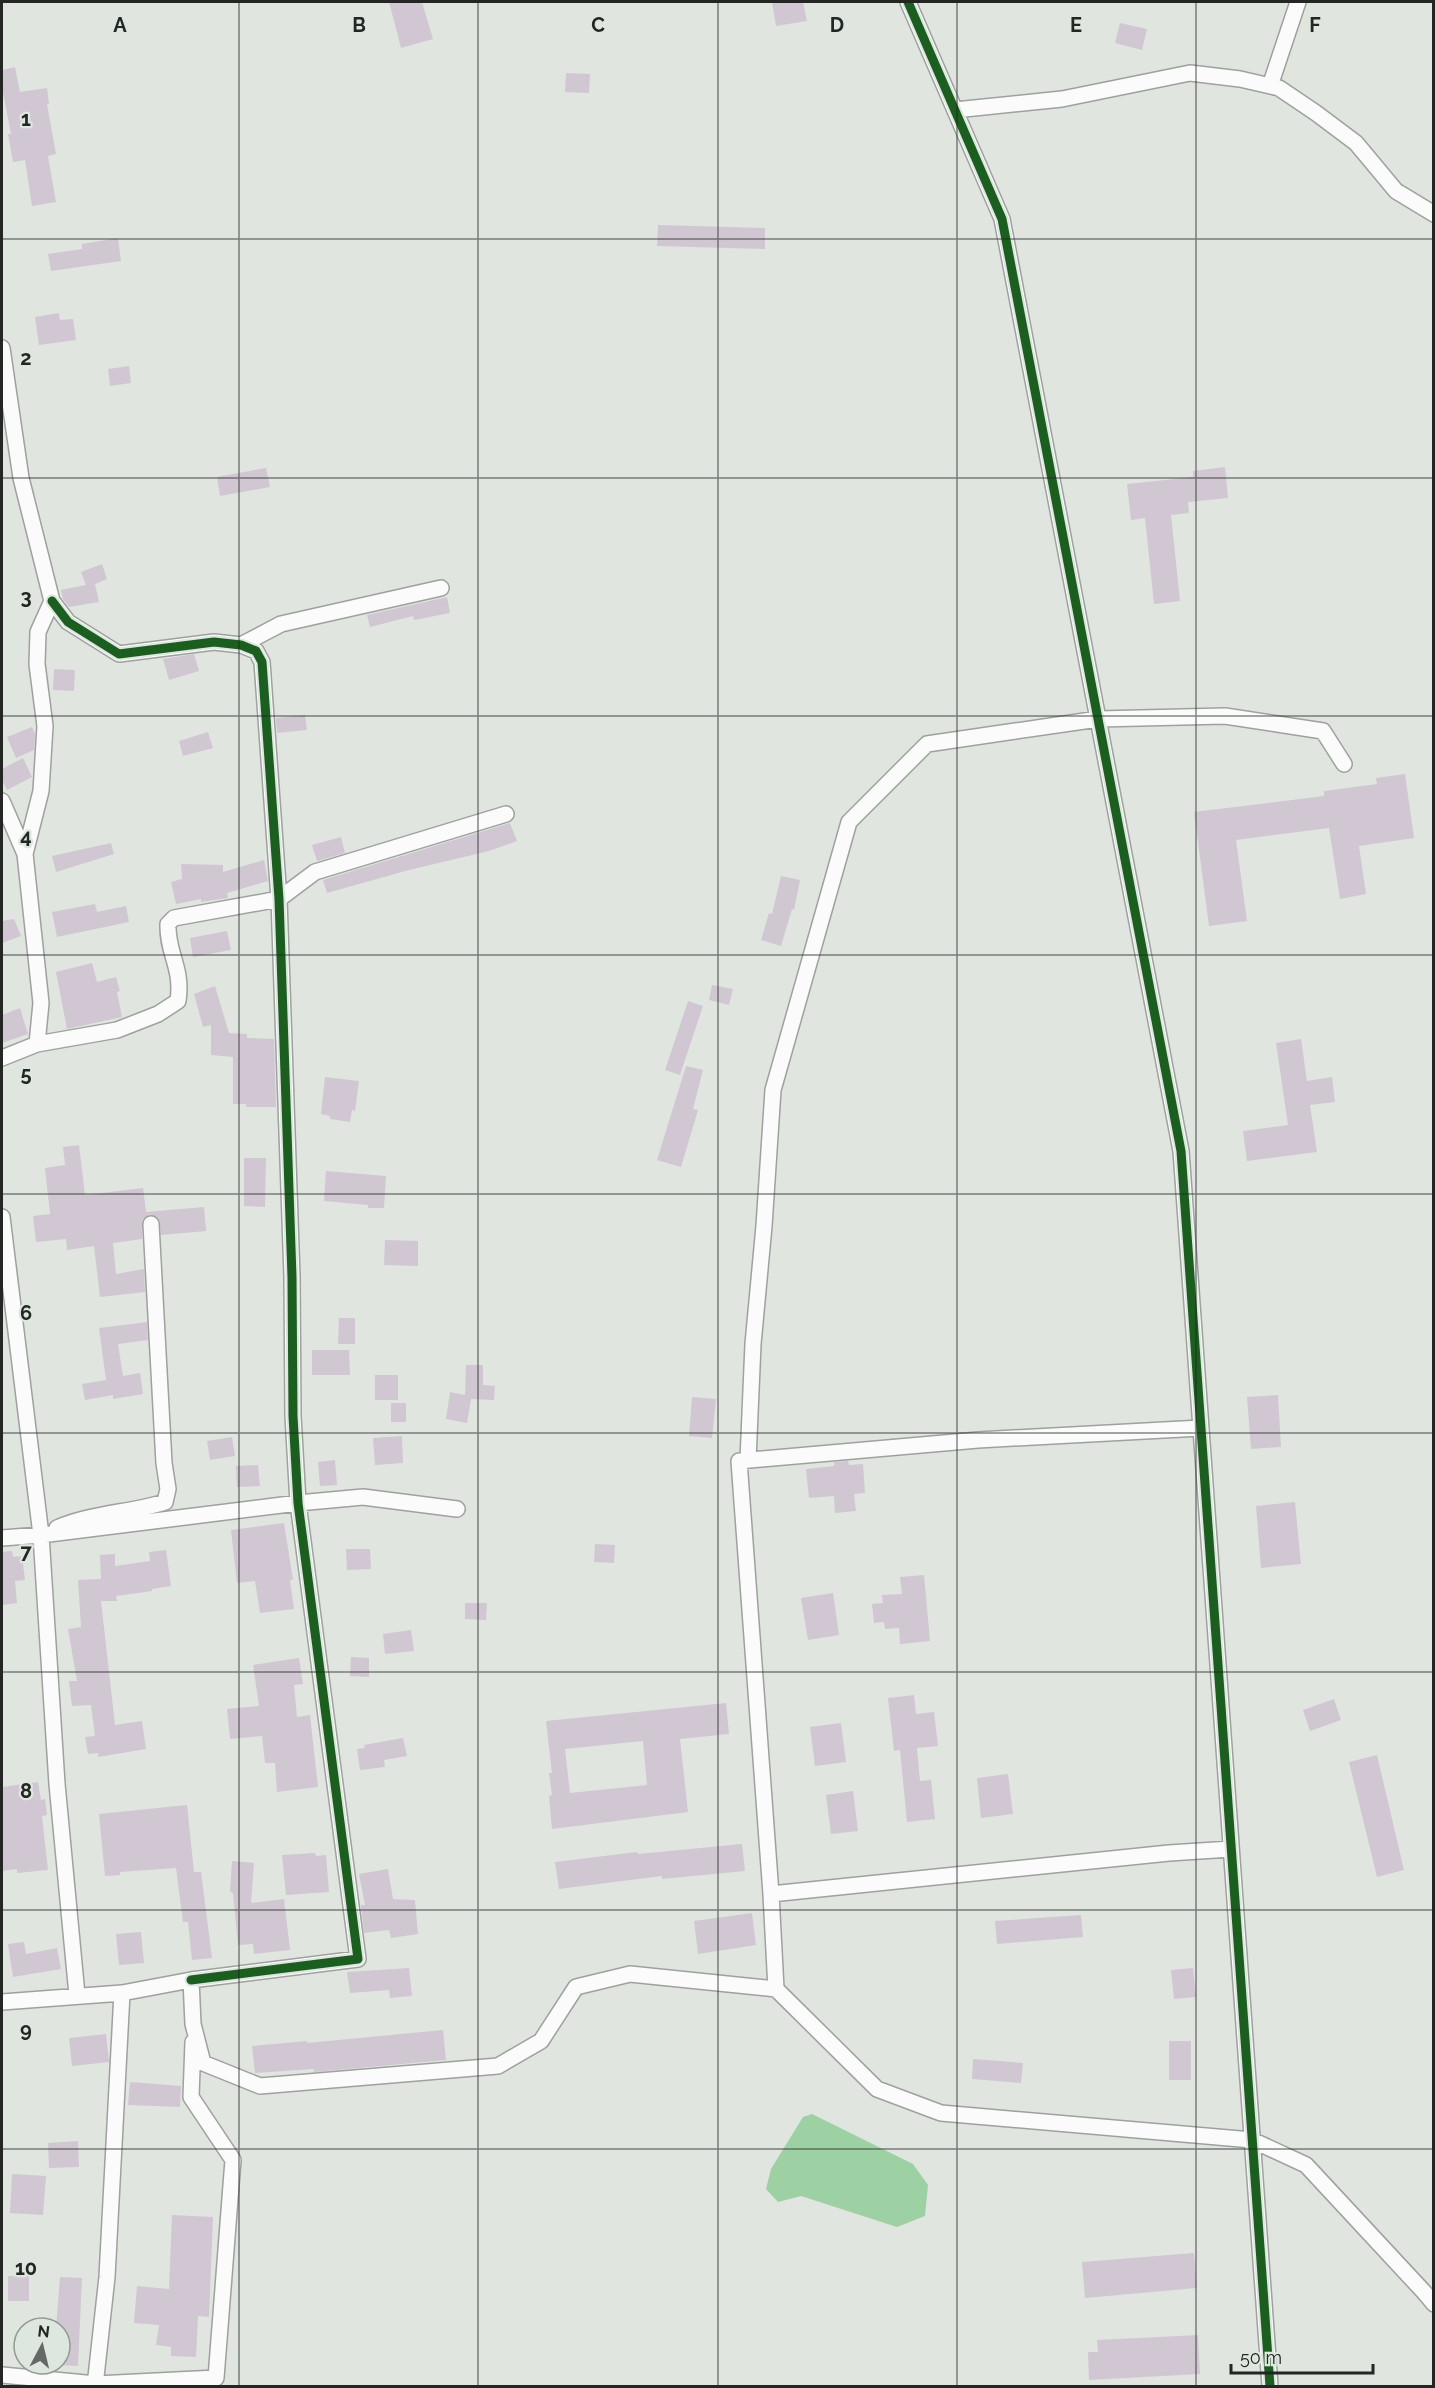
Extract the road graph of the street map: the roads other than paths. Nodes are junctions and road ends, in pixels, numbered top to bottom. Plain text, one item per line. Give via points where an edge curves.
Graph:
1 (908, 2) edge
2 (1298, 2) edge
3 (1270, 86) junction
4 (955, 110) junction
5 (1434, 214) edge
6 (2, 348) edge
7 (441, 588) dead end
8 (52, 602) junction
9 (241, 645) junction
10 (1098, 719) junction
11 (1344, 764) dead end
12 (2, 801) edge
13 (506, 814) dead end
14 (25, 854) junction
15 (279, 899) junction
16 (37, 1044) junction
17 (2, 1058) edge
18 (2, 1217) edge
19 (150, 1224) dead end
20 (1201, 1428) junction
21 (748, 1460) junction
22 (298, 1503) junction
23 (456, 1509) dead end
24 (41, 1535) junction
25 (2, 1538) edge
26 (1231, 1849) junction
27 (771, 1893) junction
28 (191, 1980) junction
29 (776, 1989) junction
30 (122, 1993) junction
31 (77, 1995) junction
32 (2, 2002) edge
33 (193, 2024) junction
34 (1252, 2140) junction
35 (1434, 2304) edge
36 (2, 2375) edge
37 (95, 2385) edge
38 (1270, 2386) edge

1 - 4 street
2 - 3 street
3 - 4 street via 1190,73 1062,99
3 - 5 street via 1280,88 1356,143 1396,191
4 - 10 street via 1002,219
6 - 8 street via 21,478
7 - 9 street via 281,624
8 - 9 street via 68,622 119,654 214,642
8 - 14 street via 38,632 37,664 45,726 41,791
9 - 15 street via 256,651 262,662
10 - 11 street via 1225,716 1323,731
10 - 20 street via 1181,1151
10 - 21 street via 927,744 849,822 773,1090
12 - 14 street
13 - 15 street via 315,872
14 - 16 street via 41,1003
15 - 16 street via 174,918 168,924 167,938 178,969 178,1001 158,1014 117,1030
15 - 22 street via 292,1277 292,1416
16 - 17 street
18 - 24 street
19 - 24 street via 168,1489 165,1502 78,1519
20 - 21 street via 978,1440
20 - 26 street
21 - 27 street via 739,1461
22 - 23 street via 363,1497
22 - 24 street
22 - 28 street via 358,1959
24 - 25 street
24 - 31 street via 57,1784
26 - 27 street
26 - 34 street
27 - 29 street
28 - 30 street
28 - 33 street
29 - 33 street via 630,1974 576,1987 541,2041 498,2066 260,2086 203,2063
29 - 34 street via 878,2089 941,2113
30 - 31 street
30 - 37 street via 107,2277
31 - 32 street
33 - 37 street via 191,2097 233,2160 216,2378
34 - 35 street via 1306,2165
34 - 38 street
36 - 37 street

